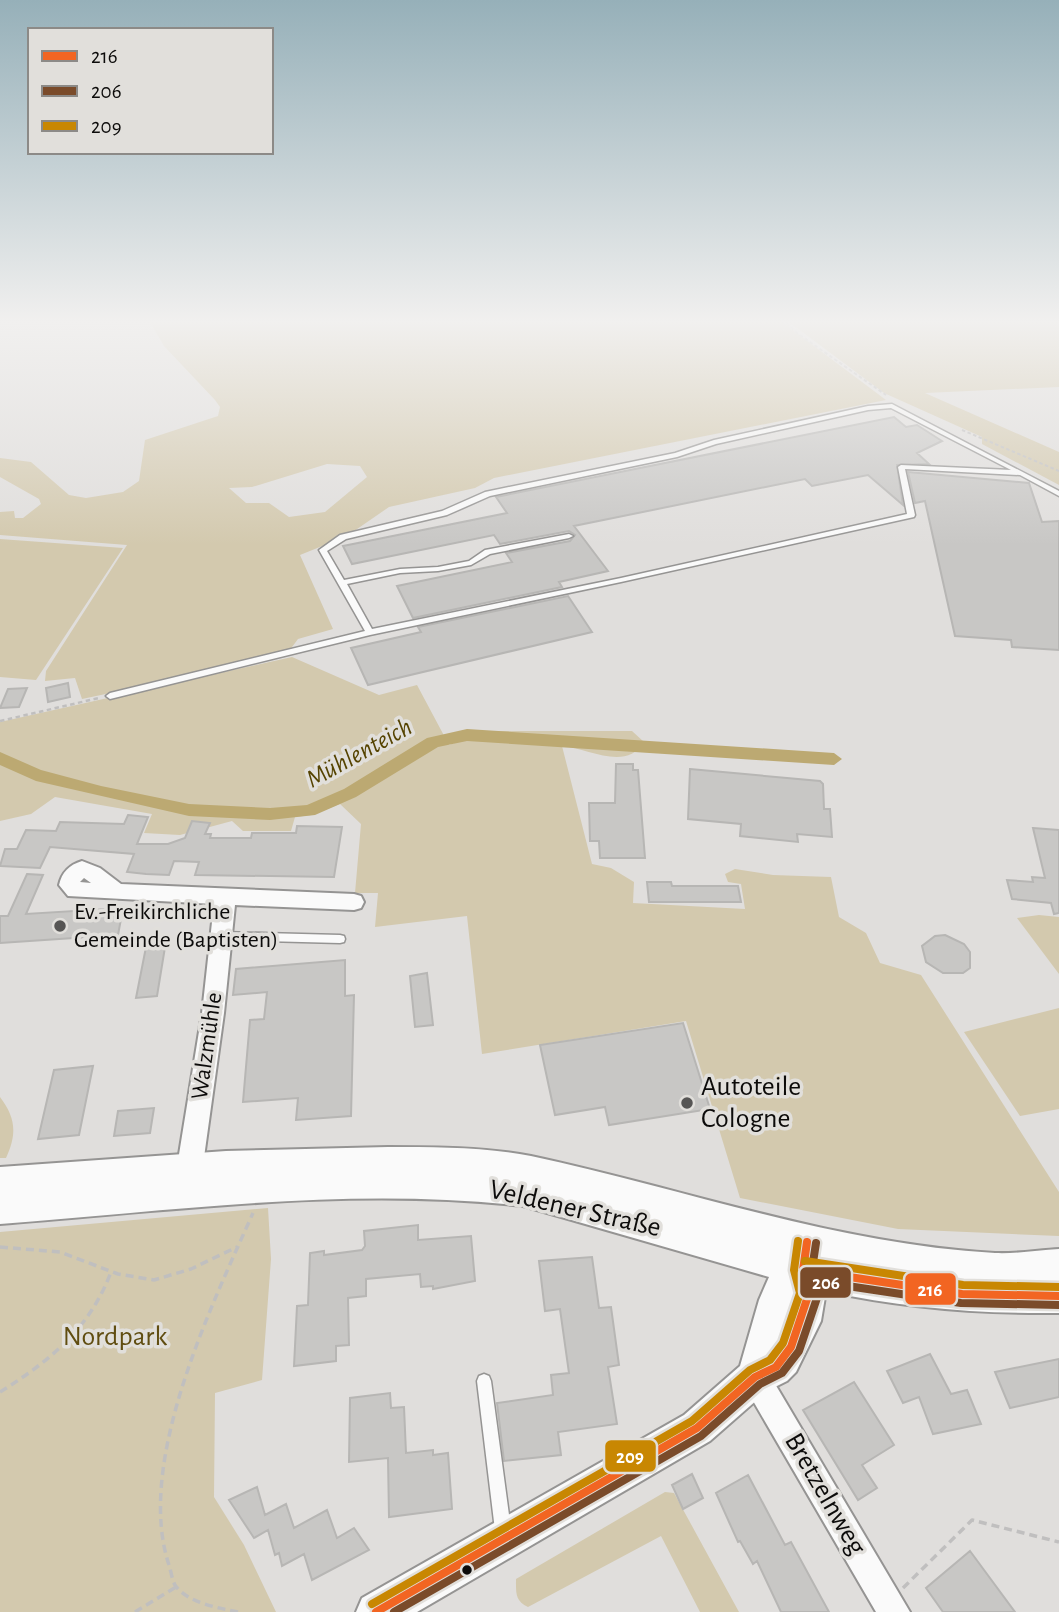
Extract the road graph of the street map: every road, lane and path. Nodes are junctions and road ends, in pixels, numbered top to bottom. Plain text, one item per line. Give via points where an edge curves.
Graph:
1 (887, 394) edge
2 (894, 399) dead end
3 (952, 425) dead end
4 (1059, 471) edge
5 (1021, 474) junction
6 (1059, 494) edge
7 (569, 536) dead end
8 (341, 583) junction
9 (370, 632) junction
10 (110, 696) joint
11 (0, 721) edge
12 (115, 891) dead end
13 (225, 897) junction
14 (354, 902) dead end
15 (221, 936) junction
16 (340, 939) dead end
17 (188, 1181) junction
18 (0, 1182) edge
19 (265, 1187) junction
20 (0, 1208) edge
21 (0, 1247) edge
22 (238, 1247) junction
23 (805, 1256) junction
24 (1059, 1266) edge
25 (111, 1272) junction
26 (1059, 1296) edge
27 (755, 1377) junction
28 (484, 1381) dead end
29 (0, 1392) edge
30 (504, 1541) junction
31 (1059, 1542) edge
32 (176, 1587) junction
33 (891, 1607) edge
34 (135, 1612) edge
35 (238, 1612) edge
36 (376, 1612) edge

1 - 2 path
3 - 4 path
5 - 6 lane
5 - 8 lane via 892,406 868,408 713,442 677,455 506,489 444,513 343,537 323,550
5 - 9 lane via 901,467 911,515
7 - 8 lane via 488,552 471,563
8 - 9 lane
9 - 10 lane
10 - 11 path
12 - 13 street
13 - 14 street
13 - 15 street, Walzmühle
15 - 16 lane
15 - 17 street, Walzmühle
17 - 18 street, Veldener Straße
17 - 19 street, Veldener Straße
17 - 20 street, Veldener Straße
17 - 23 street, Veldener Straße via 419,1159 486,1164 530,1171
19 - 22 path
19 - 23 street, Veldener Straße via 418,1181 523,1191
21 - 25 path via 60,1252
22 - 25 path via 171,1277 135,1279
22 - 32 path via 176,1405 159,1478 162,1544
23 - 24 street, Veldener Straße via 998,1270
23 - 26 street, Veldener Straße via 919,1292 1004,1299
23 - 27 street via 809,1293 791,1347 776,1367
25 - 29 path via 103,1298 82,1329 54,1356
27 - 30 street via 697,1428
27 - 33 street, Bretzelnweg
28 - 30 lane
30 - 36 street
31 - 33 path via 972,1520
32 - 34 path
32 - 35 path via 205,1605

